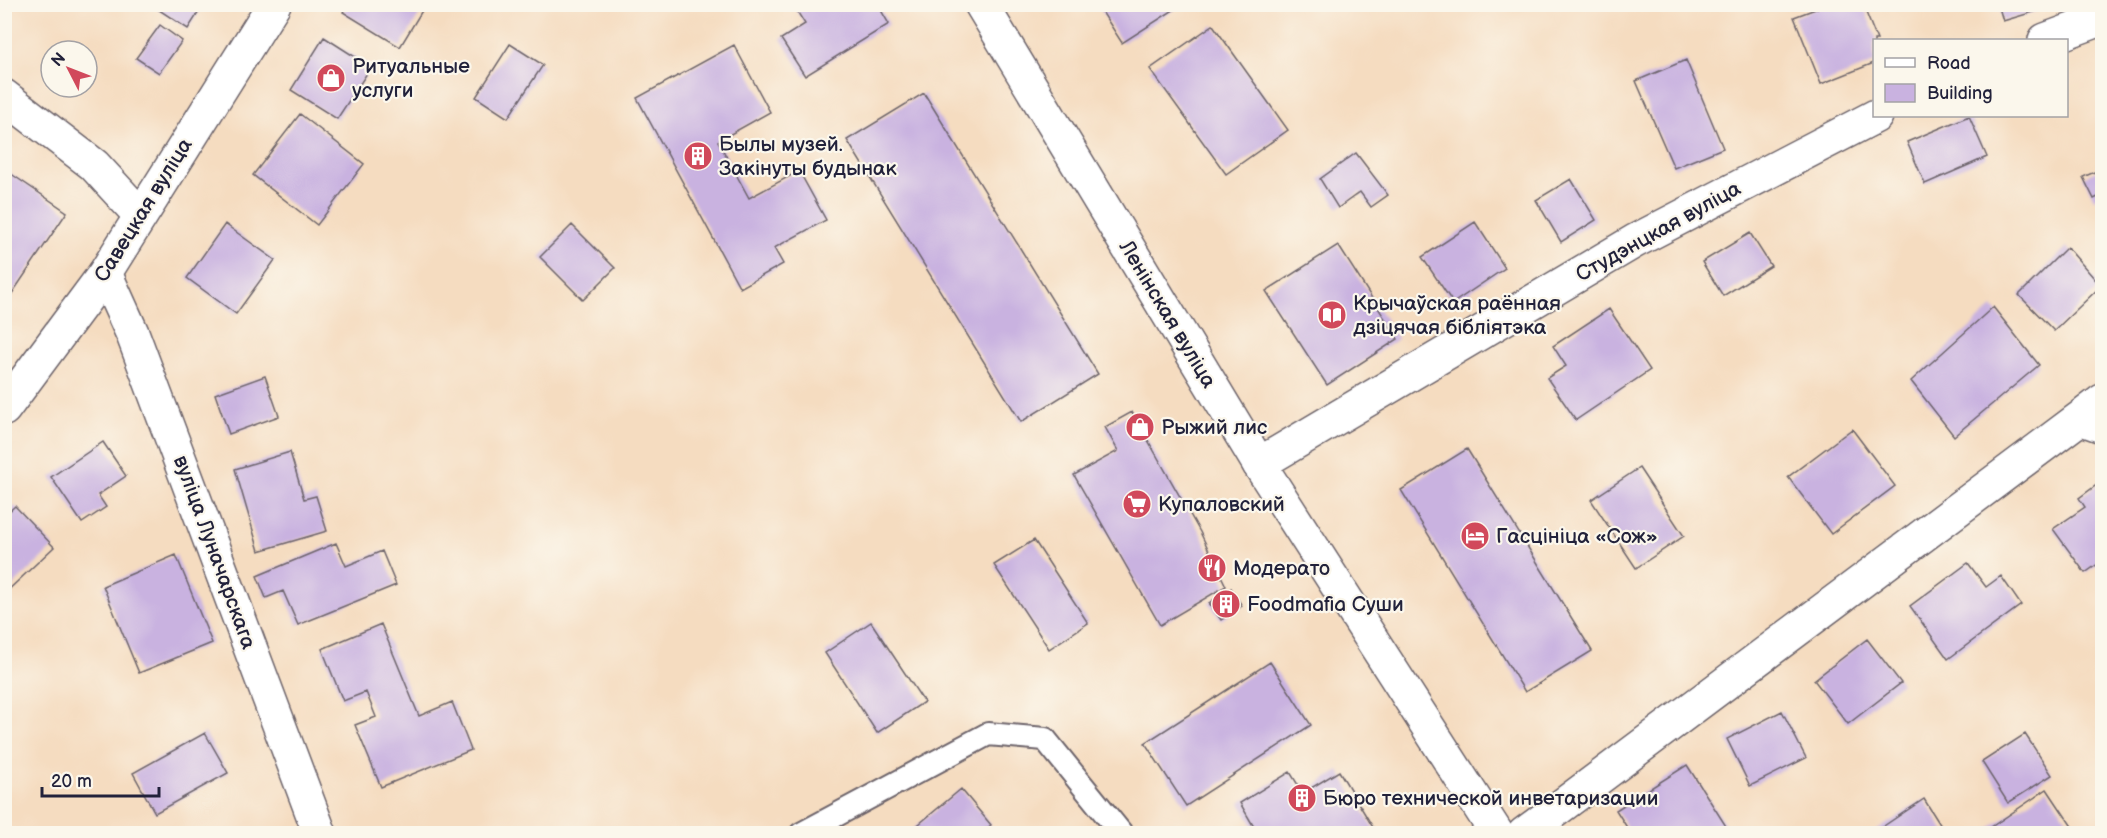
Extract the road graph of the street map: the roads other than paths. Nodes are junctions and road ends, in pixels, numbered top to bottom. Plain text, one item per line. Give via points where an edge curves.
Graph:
1 (274, 4) edge
2 (981, 4) edge
3 (2098, 23) edge
4 (2048, 39) edge
5 (4, 96) edge
6 (1874, 117) edge
7 (140, 215) junction
8 (105, 273) junction
9 (4, 409) edge
10 (2095, 415) edge
11 (1259, 464) junction
12 (1121, 833) edge
13 (320, 834) edge
14 (801, 834) edge
15 (1497, 834) edge
16 (1524, 834) edge

1 - 7 street, Савецкая вуліца
2 - 11 street, Ленінская вуліца
3 - 4 street
5 - 7 street via 94,165
6 - 11 street, Студэнцкая вуліца via 1635,240
7 - 8 street, Савецкая вуліца
8 - 9 street, Савецкая вуліца
8 - 13 street, вуліца Луначарскага via 133,334
10 - 16 street
11 - 15 street, Ленінская вуліца
12 - 14 lane via 1045,740 988,734

